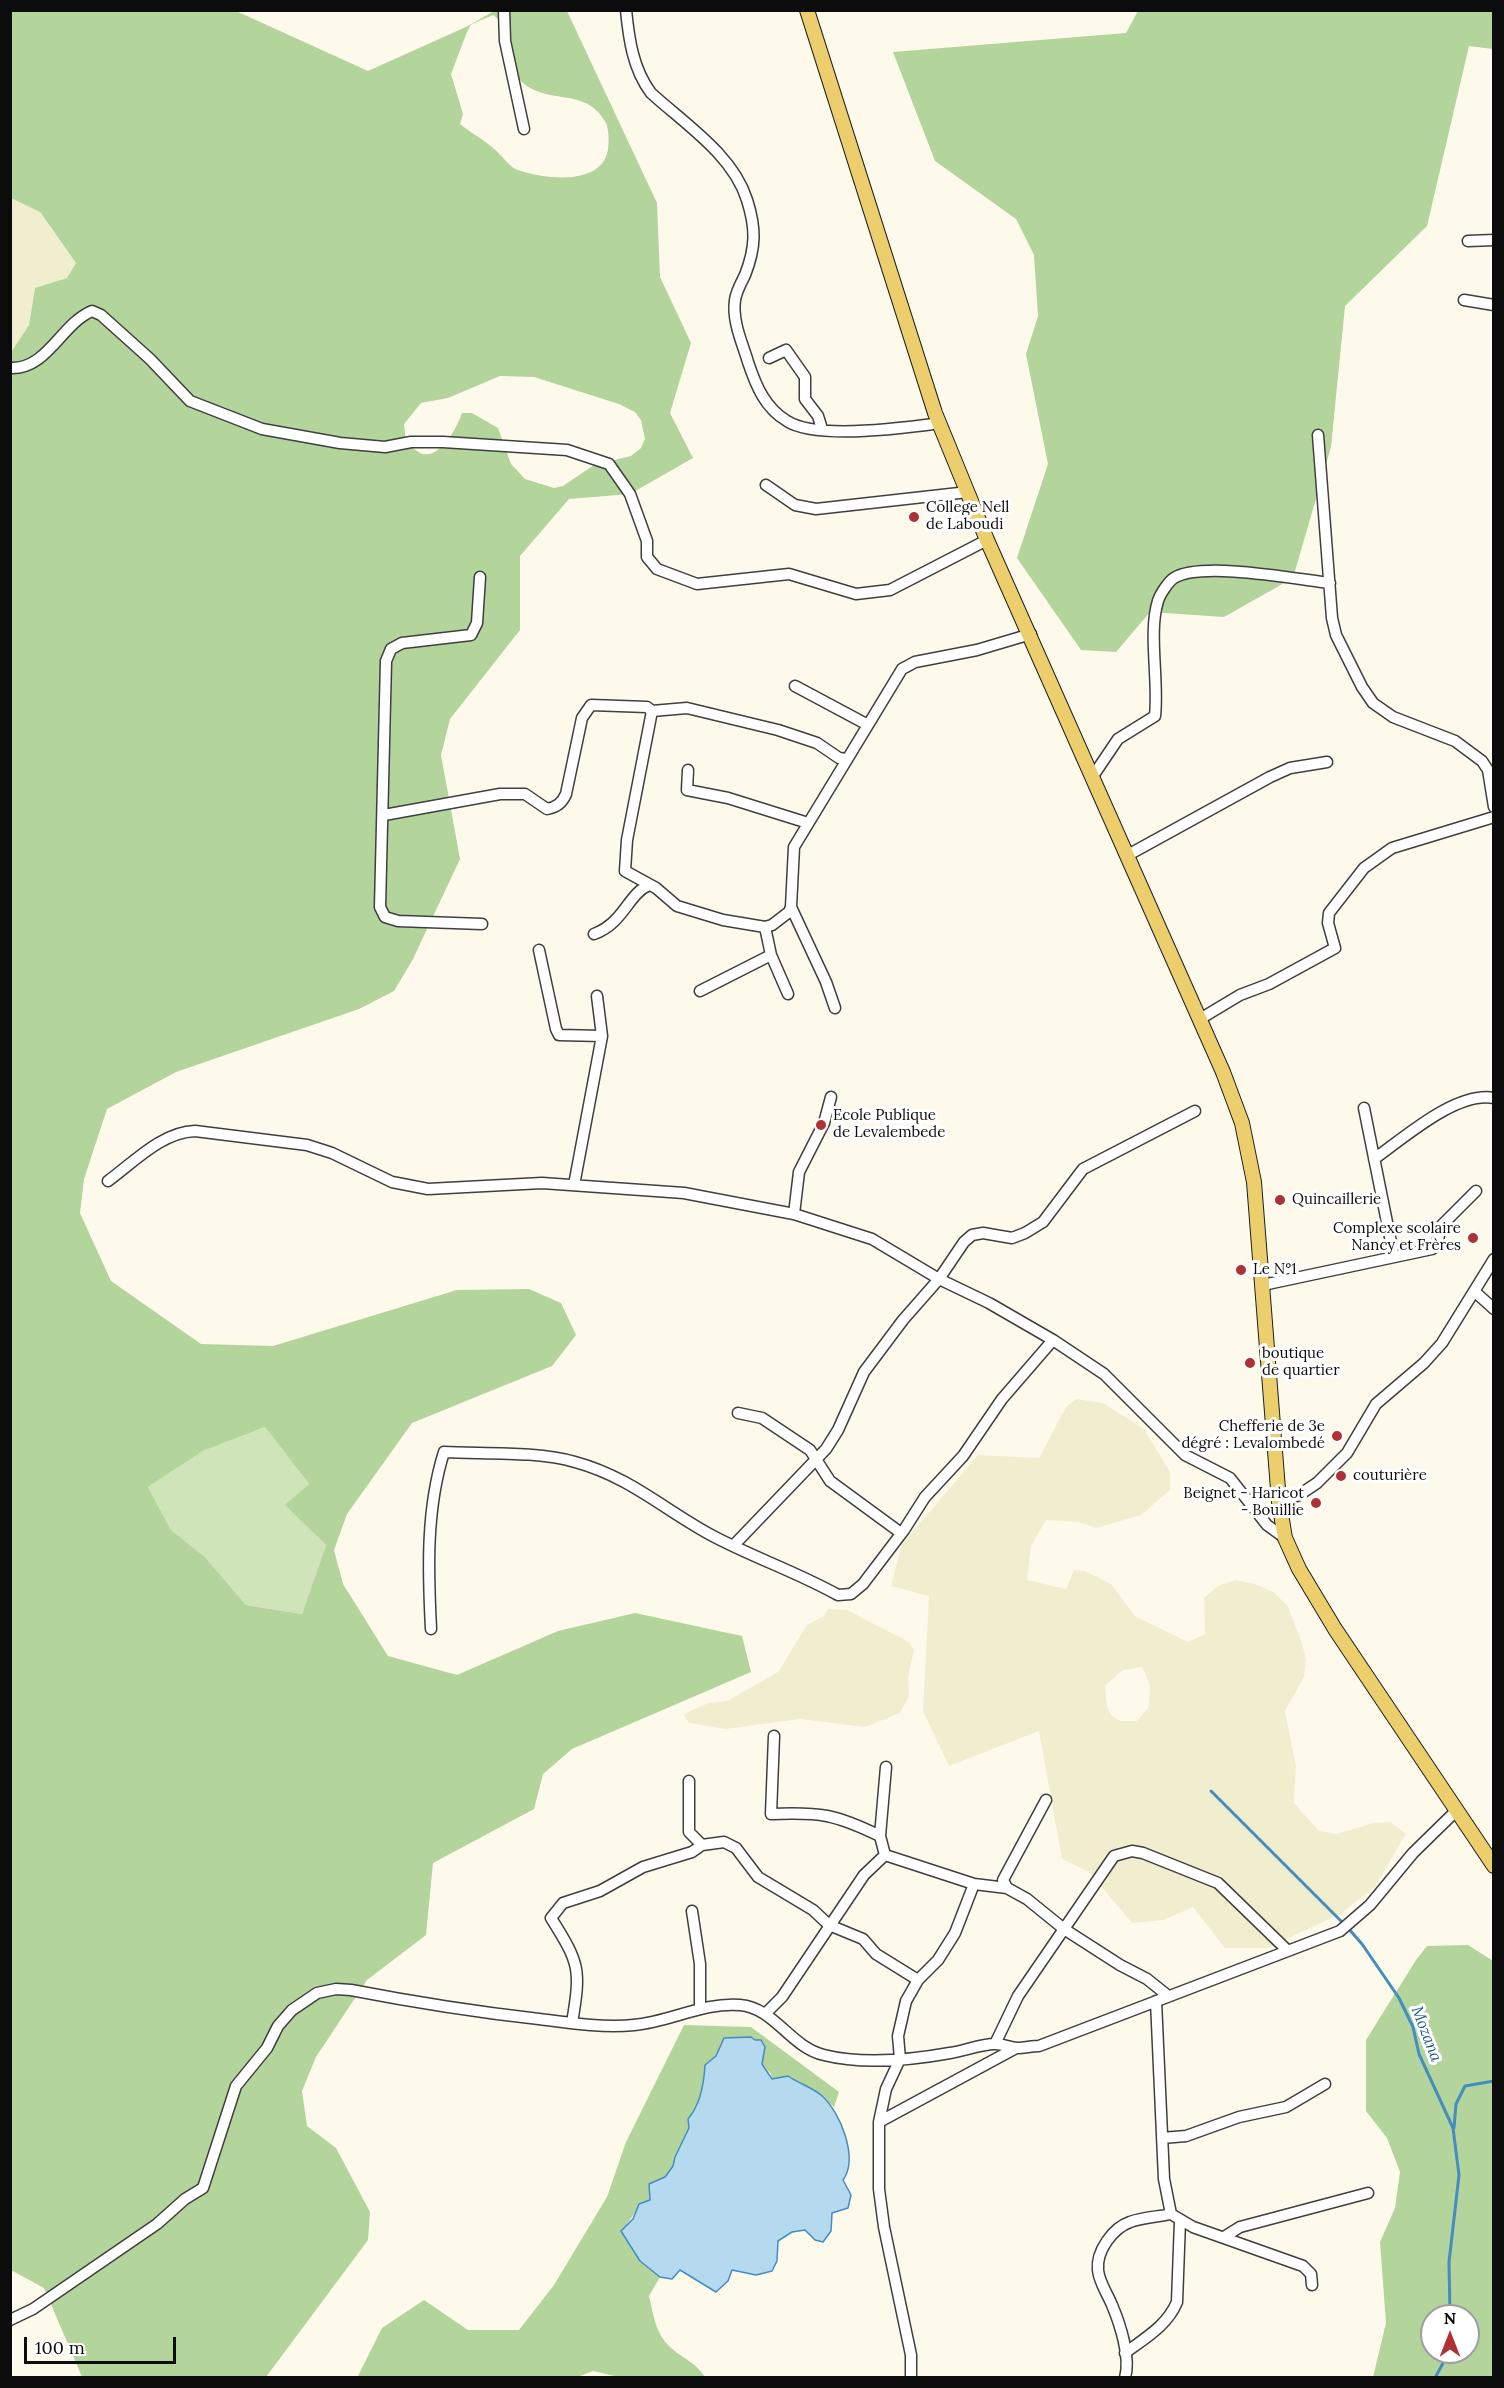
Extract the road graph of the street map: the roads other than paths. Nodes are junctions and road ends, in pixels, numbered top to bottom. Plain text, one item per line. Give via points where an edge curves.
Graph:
1 (504, 10) edge
2 (626, 10) edge
3 (807, 10) edge
4 (524, 129) dead end
5 (1494, 240) edge
6 (1468, 241) dead end
7 (1464, 300) dead end
8 (1494, 305) edge
9 (769, 358) dead end
10 (10, 368) edge
11 (939, 423) junction
12 (822, 429) junction
13 (1318, 435) dead end
14 (766, 485) dead end
15 (968, 492) junction
16 (987, 540) junction
17 (480, 577) dead end
18 (1330, 583) junction
19 (1031, 634) junction
20 (795, 686) dead end
21 (652, 711) junction
22 (868, 725) junction
23 (846, 759) junction
24 (1327, 762) dead end
25 (688, 770) dead end
26 (1093, 776) junction
27 (1494, 807) edge
28 (384, 815) junction
29 (1494, 817) edge
30 (808, 823) junction
31 (1128, 855) junction
32 (649, 885) junction
33 (791, 907) junction
34 (482, 924) dead end
35 (765, 927) junction
36 (594, 934) dead end
37 (539, 950) dead end
38 (771, 955) junction
39 (700, 991) dead end
40 (788, 994) dead end
41 (597, 996) dead end
42 (835, 1008) dead end
43 (1200, 1019) junction
44 (602, 1036) junction
45 (831, 1097) dead end
46 (1494, 1098) edge
47 (1364, 1108) dead end
48 (1195, 1111) dead end
49 (1374, 1159) junction
50 (108, 1181) dead end
51 (574, 1185) junction
52 (1476, 1191) dead end
53 (794, 1215) junction
54 (1394, 1257) junction
55 (1494, 1259) edge
56 (939, 1279) junction
57 (1263, 1285) junction
58 (1474, 1291) junction
59 (1494, 1309) edge
60 (1053, 1340) junction
61 (738, 1413) dead end
62 (818, 1460) junction
63 (1279, 1502) junction
64 (901, 1533) junction
65 (1285, 1538) junction
66 (733, 1546) junction
67 (431, 1629) dead end
68 (774, 1736) dead end
69 (886, 1767) dead end
70 (689, 1781) dead end
71 (1046, 1800) dead end
72 (1457, 1810) junction
73 (880, 1836) junction
74 (702, 1845) junction
75 (885, 1855) junction
76 (1493, 1864) edge
77 (974, 1884) junction
78 (1007, 1888) junction
79 (692, 1911) dead end
80 (830, 1925) junction
81 (1064, 1929) junction
82 (1287, 1950) junction
83 (918, 1980) junction
84 (1167, 1995) junction
85 (1156, 2001) junction
86 (700, 2008) junction
87 (766, 2013) junction
88 (572, 2023) junction
89 (995, 2044) junction
90 (1016, 2048) junction
91 (900, 2059) junction
92 (1325, 2084) dead end
93 (879, 2122) junction
94 (1162, 2138) junction
95 (1368, 2193) dead end
96 (1176, 2217) junction
97 (1224, 2237) junction
98 (1312, 2285) dead end
99 (10, 2320) edge
100 (1125, 2353) junction
101 (911, 2378) edge
102 (1125, 2378) edge

1 - 4 street via 505,41
2 - 12 street via 629,37 642,81 723,158 746,198 755,242 734,311 760,393 767,405 789,423
3 - 11 main road
5 - 6 street
7 - 8 street
9 - 12 street via 786,351 798,365 805,377 805,399
10 - 16 street via 35,364 81,316 92,311 102,315 150,359 190,401 262,429 385,447 443,442 567,450 609,464 630,494 647,541 647,557 657,569 697,584 789,574 856,594 875,593 890,590
11 - 12 street via 905,428
11 - 15 main road
13 - 18 street
14 - 15 street via 795,505 816,509
15 - 16 main road
16 - 19 main road
17 - 28 street via 477,623 471,634 402,643 391,649 386,661
18 - 26 street via 1238,572 1189,572 1172,579 1158,600 1155,716 1118,739
18 - 27 street via 1336,634 1373,703 1394,717 1455,741 1482,761 1488,770
19 - 22 street via 908,665
19 - 26 main road
20 - 22 street
21 - 23 street via 687,708 778,730 817,743
21 - 28 street via 647,707 591,705 582,718 566,794 554,807 547,808 525,794 500,794
21 - 32 street via 623,866 628,874
22 - 23 street
23 - 30 street
24 - 31 street via 1290,768 1270,777
25 - 30 street via 687,790 728,798
26 - 31 main road
28 - 34 street via 380,907 385,917 398,921
29 - 43 street via 1404,842 1372,861 1329,913 1335,948
30 - 33 street via 794,847
31 - 43 main road
32 - 35 street via 677,906
32 - 36 street via 639,889 622,916
33 - 35 street via 783,918
33 - 42 street
35 - 38 street
37 - 44 street via 559,1035
38 - 39 street
38 - 40 street
41 - 44 street
43 - 57 main road via 1242,1123 1254,1182
44 - 51 street
45 - 53 street via 824,1123 799,1173
46 - 49 street via 1474,1096 1454,1106
47 - 49 street
48 - 56 street via 1083,1169 1043,1222 1025,1233 1012,1238 972,1235
49 - 54 street
50 - 51 street via 166,1138 181,1131 195,1131 307,1145 392,1182 428,1189
51 - 53 street via 706,1195
52 - 54 street via 1442,1225 1436,1246
53 - 56 street via 872,1239
54 - 57 street
55 - 58 street
56 - 60 street
56 - 62 street via 864,1372 838,1430
57 - 63 main road
58 - 59 street
58 - 63 street via 1435,1353 1376,1404 1347,1453 1317,1484
60 - 64 street via 1002,1399 963,1456 925,1497
60 - 65 street via 1104,1374 1185,1455 1230,1478 1267,1525
61 - 62 street via 776,1427
62 - 64 street via 830,1481
62 - 66 street
63 - 65 main road
64 - 66 street via 863,1584 845,1596
65 - 72 main road via 1335,1629
66 - 67 street via 627,1481 573,1461 444,1452 437,1473 428,1540
68 - 73 street via 771,1814 818,1812 850,1821
69 - 73 street
70 - 74 street via 689,1832
71 - 78 street via 1006,1872 1003,1880
72 - 76 main road
72 - 82 street via 1413,1853 1355,1920 1340,1931
73 - 75 street
74 - 80 street via 724,1842 736,1848 758,1877 813,1910
74 - 88 street via 563,1904 551,1918 575,1958 578,1972
75 - 77 street
75 - 80 street via 864,1875
77 - 78 street
77 - 83 street via 955,1933 938,1960
78 - 81 street
79 - 86 street via 700,1964
80 - 83 street via 863,1939 876,1954
80 - 87 street via 782,1997
81 - 82 street via 1114,1856 1132,1851 1226,1887
81 - 84 street
81 - 89 street via 1018,1996
82 - 84 street
83 - 91 street via 906,2001 898,2036
84 - 85 street
85 - 90 street via 1040,2046
85 - 94 street
86 - 87 street via 729,2004 751,2006
86 - 88 street via 673,2018 633,2025
87 - 91 street via 815,2052
88 - 99 street via 446,2008 351,1990 317,1993 292,2010 236,2086 203,2188 33,2309
89 - 90 street
89 - 91 street
90 - 93 street
91 - 93 street via 886,2089
92 - 94 street via 1286,2107 1239,2117 1186,2136
93 - 101 street via 879,2188 911,2355
94 - 96 street via 1164,2178
95 - 97 street via 1240,2226
96 - 97 street
96 - 100 street via 1177,2302 1159,2329
96 - 100 street via 1130,2222 1112,2235 1101,2252 1100,2278 1118,2319
97 - 98 street via 1303,2266 1311,2274
100 - 102 street

